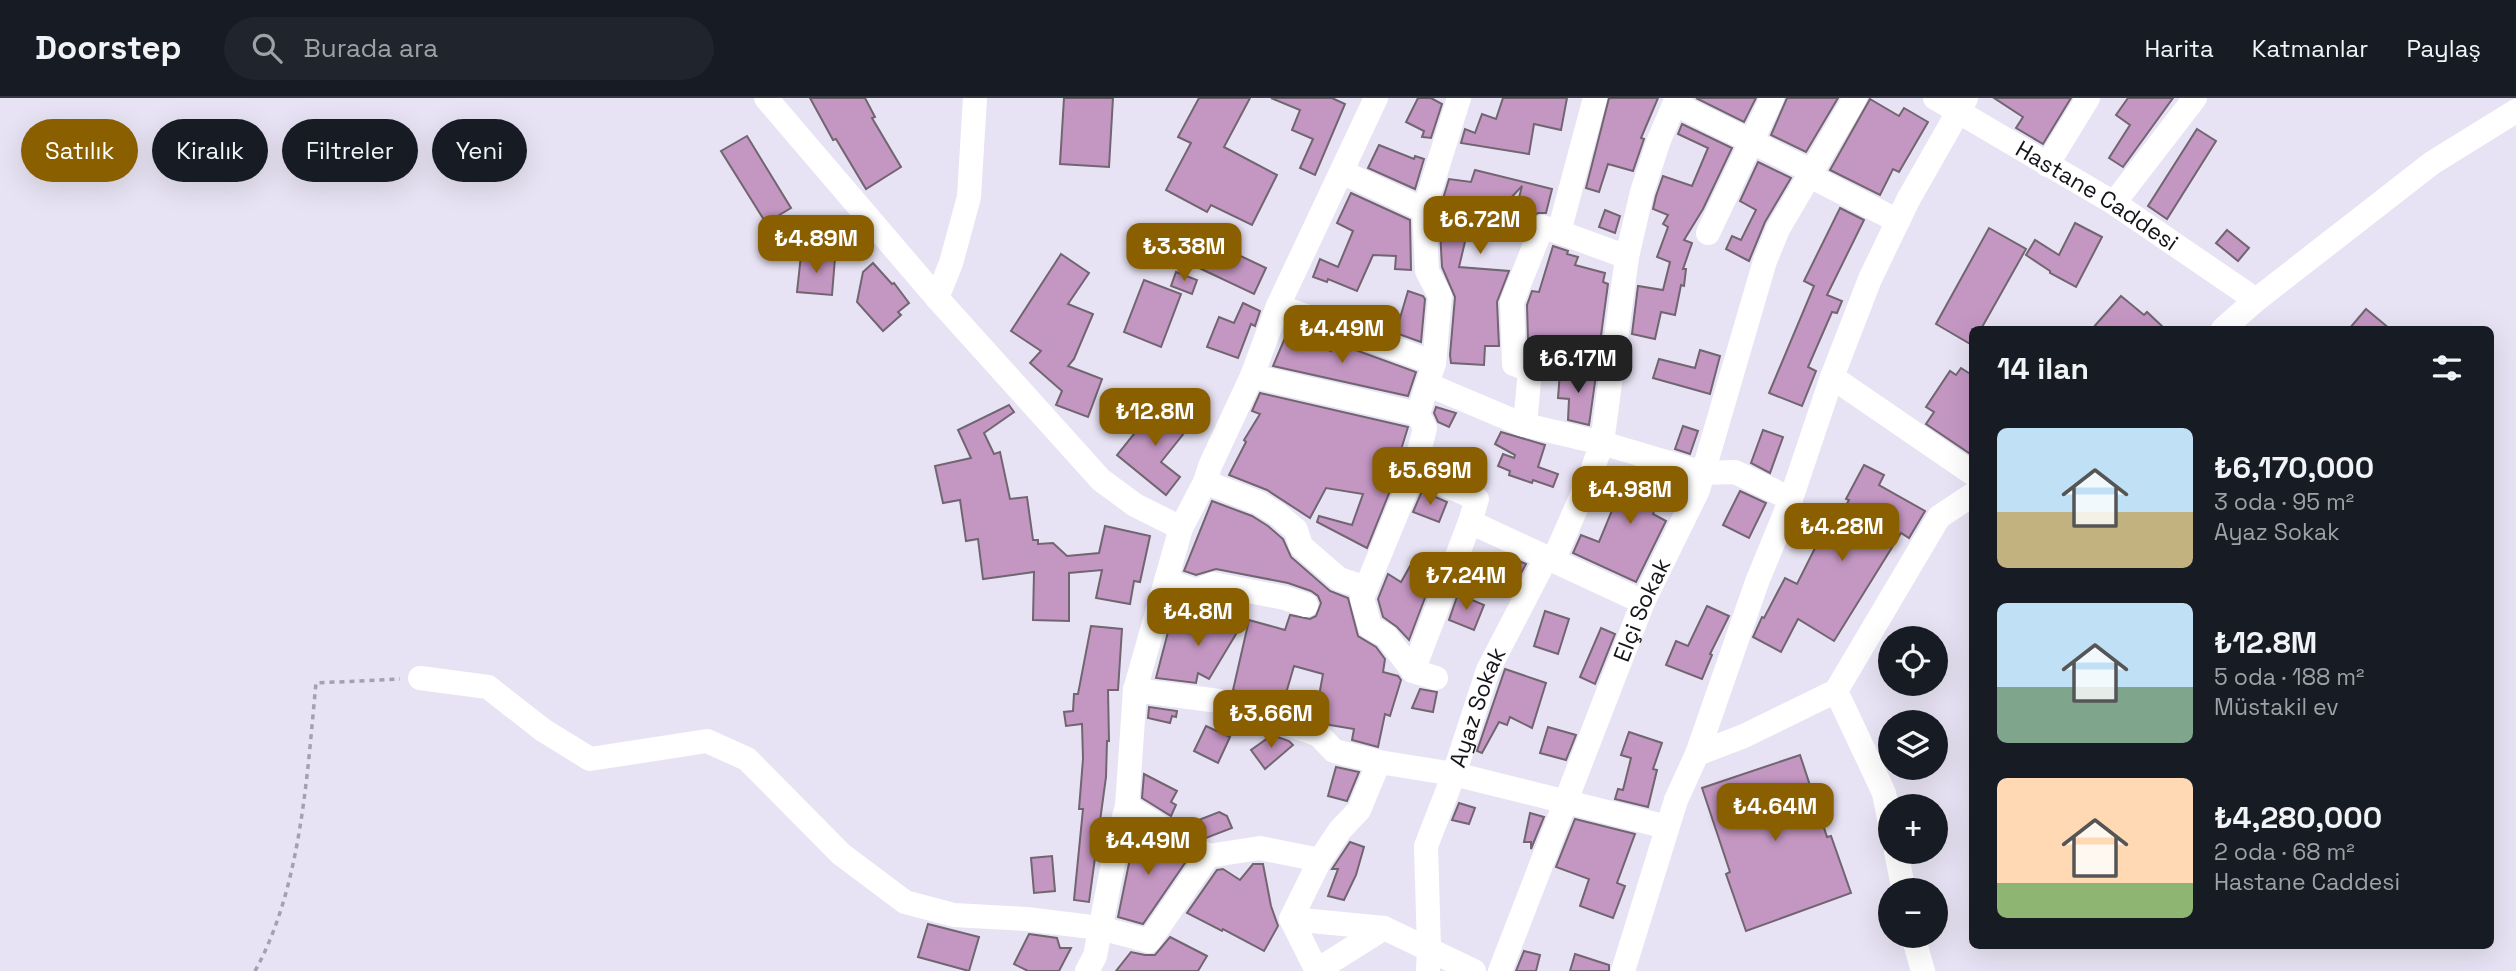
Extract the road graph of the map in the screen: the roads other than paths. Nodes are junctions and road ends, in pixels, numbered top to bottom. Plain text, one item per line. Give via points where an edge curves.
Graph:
1 (766, 98) edge
2 (975, 98) edge
3 (1376, 98) edge
4 (1459, 98) edge
5 (1595, 98) edge
6 (1772, 98) edge
7 (1855, 98) edge
8 (1935, 98) edge
9 (2088, 98) edge
10 (2195, 98) edge
11 (1676, 101) edge
12 (1962, 104) edge
13 (2516, 111) edge
14 (1752, 141) junction
15 (2047, 165) junction
16 (1342, 172) junction
17 (1812, 174) junction
18 (2114, 203) junction
19 (1424, 210) junction
20 (1898, 221) junction
21 (1559, 232) junction
22 (1708, 233) dead end
23 (1627, 257) junction
24 (937, 298) junction
25 (2256, 300) junction
26 (1278, 306) junction
27 (2226, 326) edge
28 (1432, 374) junction
29 (1252, 376) junction
30 (1832, 377) junction
31 (1418, 414) junction
32 (1525, 425) junction
33 (1602, 443) junction
34 (1415, 471) junction
35 (1969, 472) edge
36 (1703, 473) junction
37 (1205, 482) junction
38 (1969, 497) edge
39 (1791, 499) junction
40 (1470, 522) junction
41 (1181, 528) junction
42 (1553, 561) junction
43 (1166, 581) junction
44 (1366, 588) junction
45 (1643, 602) junction
46 (1306, 606) dead end
47 (420, 678) road end
48 (1135, 690) junction
49 (1836, 691) junction
50 (1697, 754) junction
51 (1379, 762) junction
52 (1454, 774) junction
53 (1884, 794) edge
54 (1567, 800) junction
55 (1127, 806) junction
56 (1667, 827) junction
57 (1208, 856) junction
58 (1320, 860) junction
59 (1291, 919) junction
60 (1100, 928) junction
61 (1384, 928) junction
62 (1916, 948) edge
63 (1429, 960) edge
64 (1087, 971) edge
65 (1316, 971) edge
66 (1474, 971) edge
67 (1500, 971) edge
68 (1623, 971) edge
69 (1923, 971) edge

1 - 24 street
2 - 24 street via 969,197
3 - 16 street
4 - 19 street
5 - 21 street
6 - 14 street
7 - 17 street, Elçi Sokak
8 - 12 street, Hastane Caddesi
9 - 15 street
10 - 18 street
11 - 14 street
11 - 23 street, Ayaz Sokak via 1642,192
12 - 15 street, Hastane Caddesi
12 - 20 street
13 - 25 street via 2432,163
14 - 17 street
14 - 22 street
15 - 18 street, Hastane Caddesi
16 - 19 street
16 - 26 street
17 - 20 street
17 - 36 street, Elçi Sokak via 1777,229 1765,261
18 - 25 street, Hastane Caddesi
19 - 28 street via 1427,271 1440,296
20 - 30 street
21 - 23 street
21 - 32 street via 1542,227 1512,302 1514,364 1530,370
23 - 33 street, Ayaz Sokak
24 - 41 street via 1101,480 1135,505
25 - 27 street
26 - 28 street
26 - 29 street
28 - 31 street
28 - 32 street
29 - 31 street
29 - 37 street
30 - 35 street
30 - 39 street
31 - 34 street via 1425,428
32 - 33 street
33 - 36 street
33 - 42 street, Ayaz Sokak
34 - 40 street via 1477,499
34 - 44 street
36 - 39 street via 1735,472
36 - 45 street, Elçi Sokak
37 - 41 street
37 - 44 street via 1277,514 1296,530 1301,546 1339,579
38 - 49 street via 1939,517
39 - 50 street via 1756,582
40 - 42 street
40 - 44 street via 1424,674 1386,636 1370,627 1362,598
41 - 43 street
42 - 45 street
42 - 52 street, Ayaz Sokak via 1544,562 1534,578 1488,670
43 - 46 street via 1197,592 1213,584
43 - 48 street
45 - 54 street, Elçi Sokak
47 - 60 street via 488,687 590,759 707,741 747,759 841,853 905,902 954,915
48 - 51 street via 1219,701 1319,734 1334,751
48 - 55 street
49 - 50 street
49 - 53 street
50 - 56 street
51 - 52 street
51 - 58 street via 1359,810
52 - 54 street
52 - 63 street, Ayaz Sokak via 1426,846
54 - 56 street
54 - 67 street, Elçi Sokak
55 - 57 street
55 - 60 street
56 - 68 street
57 - 58 street via 1260,848
57 - 60 street via 1149,941
58 - 59 street
59 - 61 street
59 - 65 street
60 - 64 street
61 - 63 street
61 - 65 street
62 - 69 street
63 - 66 street

